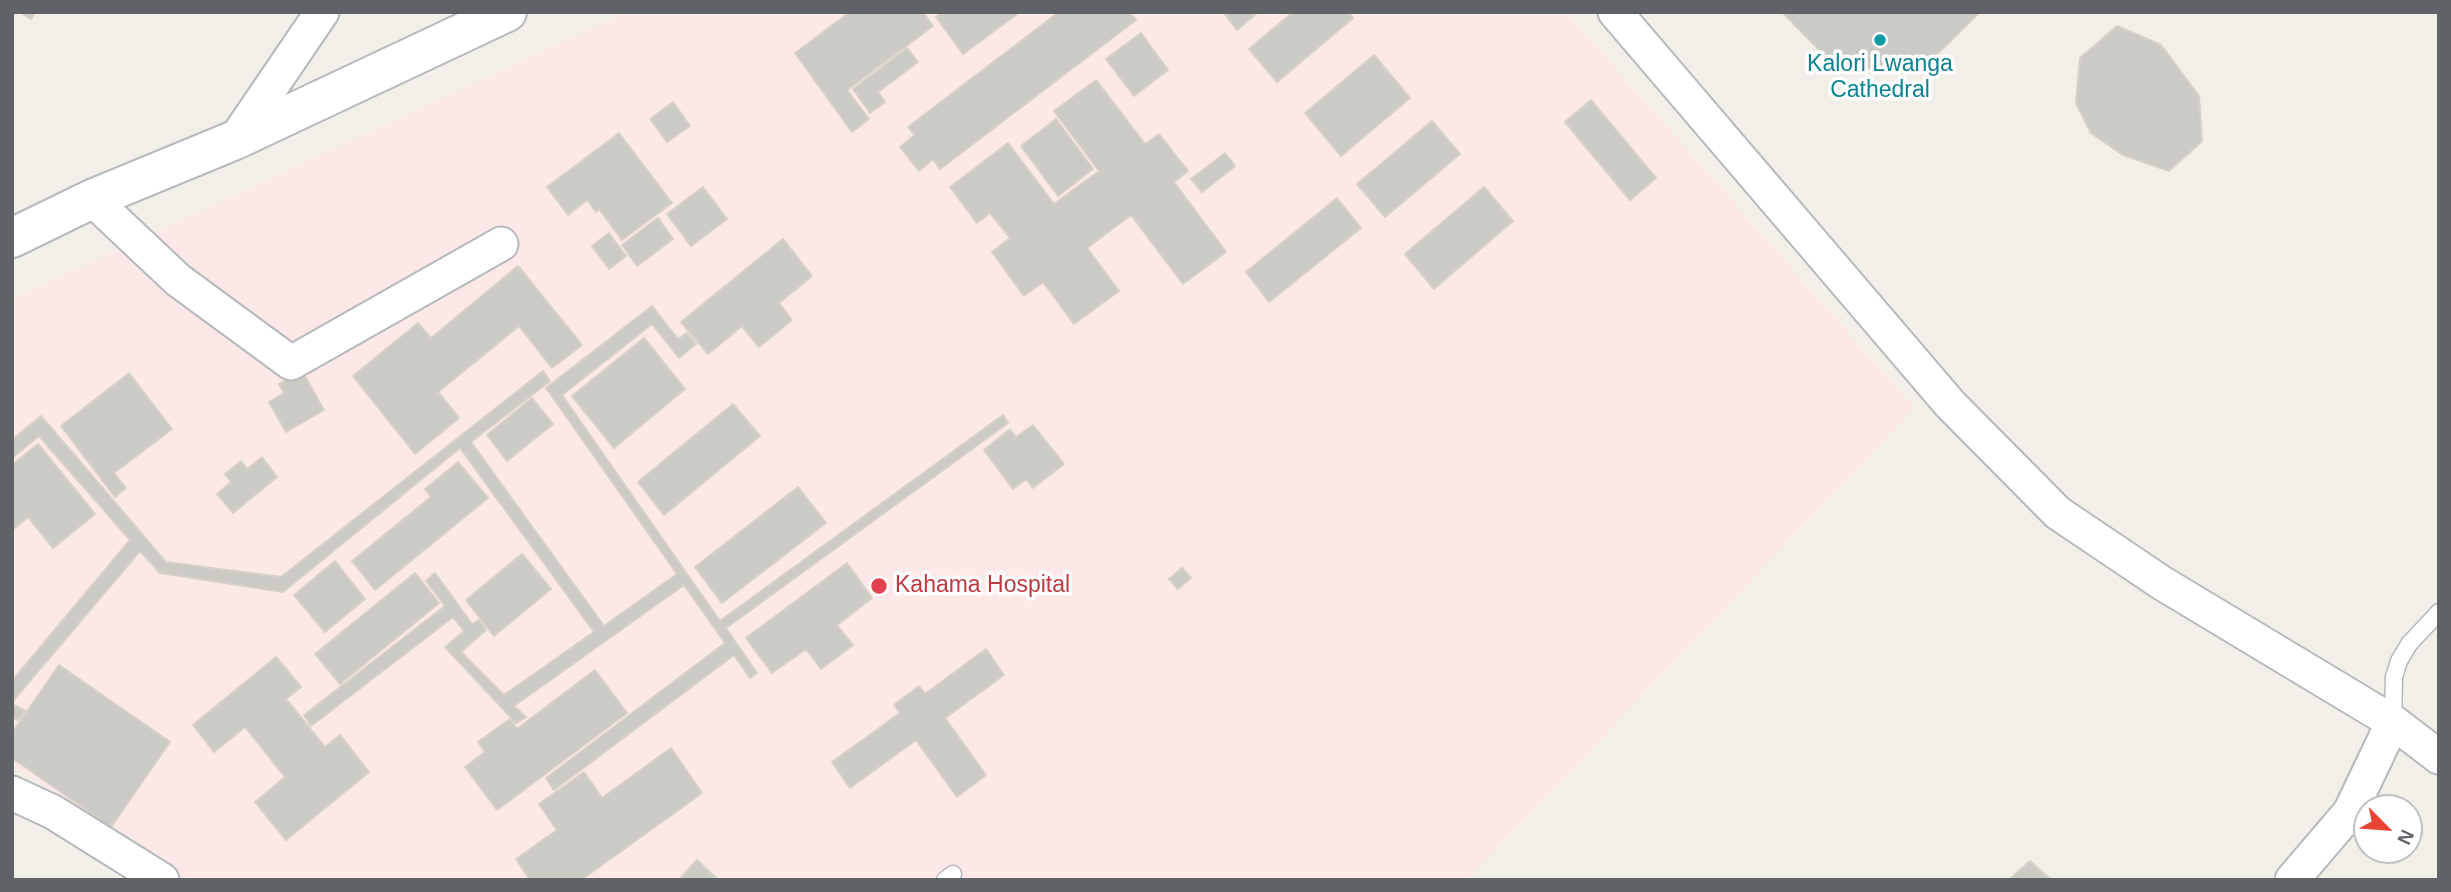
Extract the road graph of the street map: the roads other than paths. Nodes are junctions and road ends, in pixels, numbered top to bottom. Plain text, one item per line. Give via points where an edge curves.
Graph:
1 (322, 12) edge
2 (507, 12) edge
3 (1615, 12) edge
4 (235, 140) junction
5 (92, 199) junction
6 (12, 238) edge
7 (501, 244) dead end
8 (2439, 612) edge
9 (2393, 722) junction
10 (2439, 757) edge
11 (12, 793) edge
12 (162, 880) edge
13 (2292, 880) edge

1 - 4 street
2 - 4 street
3 - 9 street via 1950,404 2058,513 2162,583
4 - 5 street
5 - 6 street
5 - 7 street via 178,280 291,363
8 - 9 lane via 2399,662
9 - 10 street
9 - 13 street via 2350,813
11 - 12 street via 53,812

